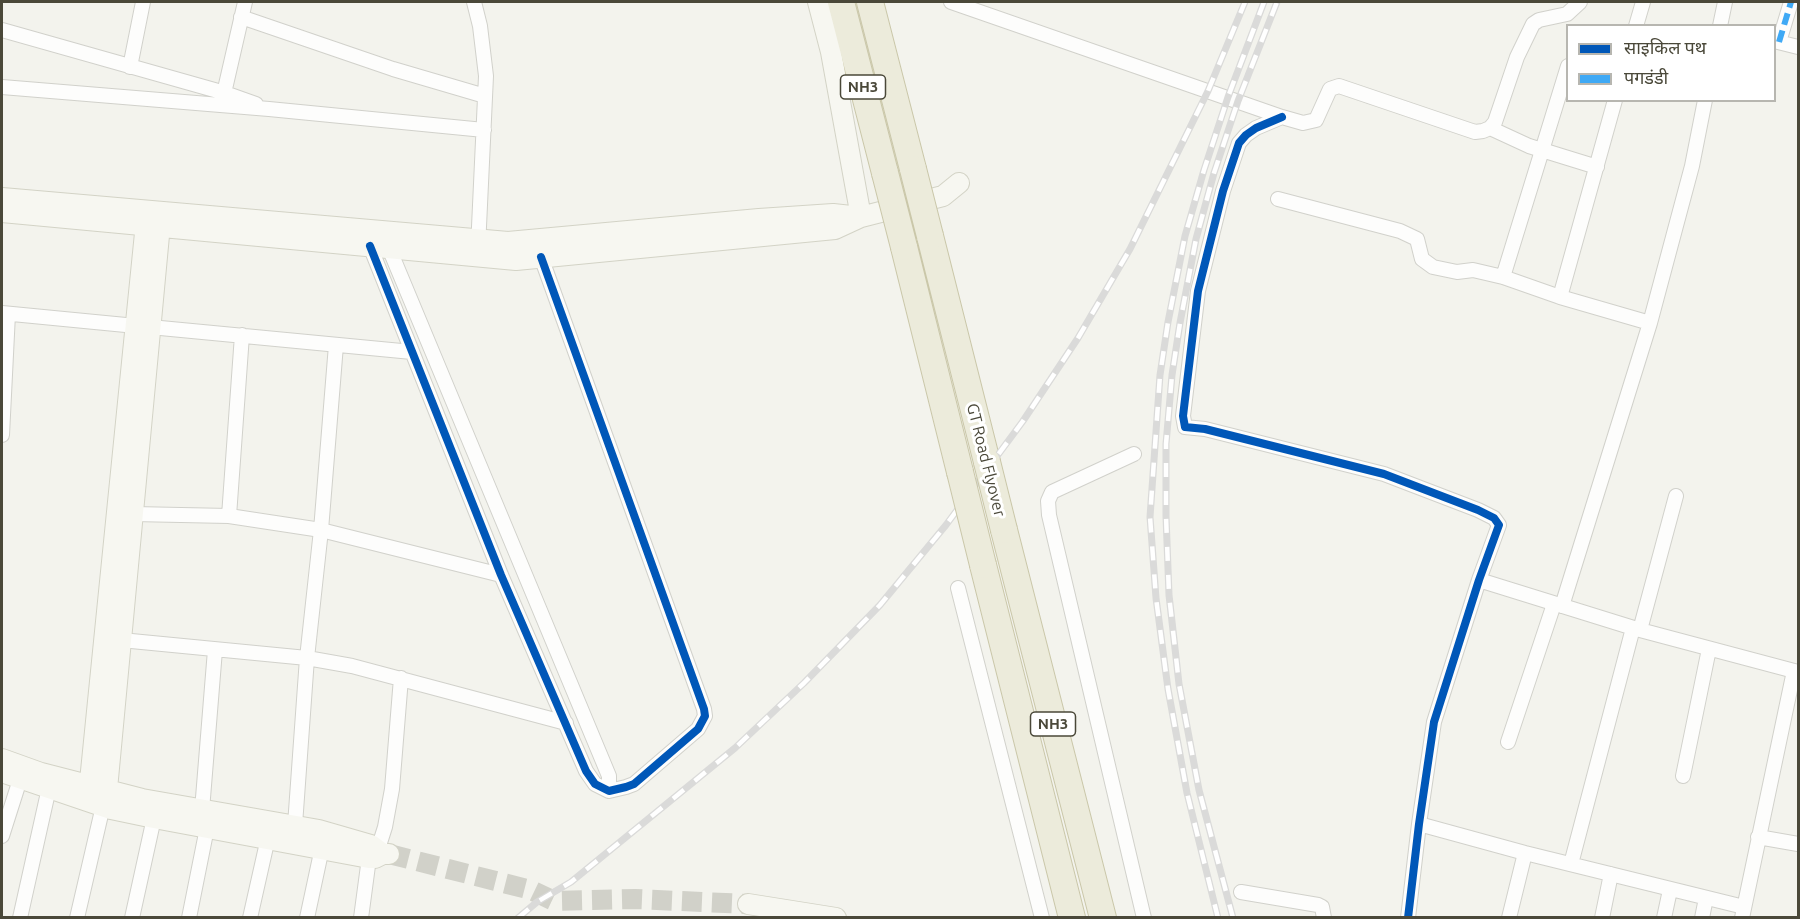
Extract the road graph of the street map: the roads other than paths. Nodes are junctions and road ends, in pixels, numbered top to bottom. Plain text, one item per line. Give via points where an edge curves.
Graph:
1 (142, 2) edge
2 (245, 2) edge
3 (474, 2) edge
4 (818, 2) edge
5 (841, 2) edge
6 (870, 2) edge
7 (951, 2) edge
8 (1580, 2) edge
9 (1643, 2) edge
10 (1725, 2) edge
11 (1791, 2) edge
12 (241, 17) junction
13 (1637, 24) edge
14 (1720, 24) edge
15 (2, 30) edge
16 (1777, 41) edge
17 (1798, 47) edge
18 (130, 67) junction
19 (1566, 72) edge
20 (2, 87) edge
21 (225, 93) junction
22 (485, 96) junction
23 (1614, 102) edge
24 (1705, 102) edge
25 (220, 107) junction
26 (268, 109) junction
27 (1282, 117) junction
28 (1490, 128) junction
29 (484, 130) junction
30 (1542, 150) junction
31 (1597, 167) junction
32 (959, 183) dead end
33 (2, 198) edge
34 (1278, 199) dead end
35 (2, 212) edge
36 (861, 217) junction
37 (154, 218) junction
38 (380, 247) junction
39 (478, 248) junction
40 (541, 258) junction
41 (1503, 277) junction
42 (1560, 297) junction
43 (5, 314) edge
44 (1650, 323) junction
45 (143, 327) junction
46 (242, 335) junction
47 (336, 345) junction
48 (412, 352) junction
49 (2, 435) edge
50 (1134, 454) dead end
51 (1676, 496) dead end
52 (133, 514) junction
53 (229, 516) junction
54 (321, 530) junction
55 (501, 575) junction
56 (1479, 580) junction
57 (958, 588) dead end
58 (1558, 605) junction
59 (1636, 629) junction
60 (121, 640) junction
61 (1710, 649) junction
62 (214, 650) junction
63 (307, 658) junction
64 (1796, 671) edge
65 (401, 678) junction
66 (566, 723) junction
67 (1508, 742) dead end
68 (2, 759) edge
69 (15, 772) edge
70 (1683, 776) dead end
71 (49, 788) junction
72 (609, 791) junction
73 (97, 795) junction
74 (154, 819) junction
75 (204, 819) junction
76 (1419, 824) junction
77 (295, 825) junction
78 (2, 837) edge
79 (1758, 837) junction
80 (268, 838) junction
81 (1798, 844) edge
82 (322, 848) junction
83 (1526, 853) junction
84 (380, 854) junction
85 (1571, 864) junction
86 (1611, 874) junction
87 (1670, 890) junction
88 (1241, 892) dead end
89 (1706, 898) junction
90 (758, 910) tunnel mouth
91 (1743, 912) edge
92 (20, 918) edge
93 (77, 918) edge
94 (132, 918) edge
95 (189, 918) edge
96 (250, 918) edge
97 (307, 918) edge
98 (362, 918) edge
99 (836, 918) edge
100 (1042, 918) edge
101 (1072, 918) edge
102 (1103, 918) edge
103 (1144, 918) edge
104 (1324, 918) edge
105 (1408, 918) edge
106 (1509, 918) edge
107 (1602, 918) edge
108 (1664, 918) edge
109 (1702, 918) edge

1 - 18 street
2 - 12 street
3 - 22 street via 486,76
4 - 36 street
5 - 101 highway, GT Road Flyover / NH3, bridge
6 - 102 highway, GT Road Flyover / NH3, bridge
7 - 27 street
8 - 28 street via 1567,14 1533,24
9 - 13 street
10 - 14 street
11 - 16 street
12 - 21 street
12 - 22 street
15 - 18 street
16 - 17 street
18 - 21 street
19 - 30 street
20 - 25 street
21 - 25 street
21 - 26 street
22 - 29 street
23 - 31 street
24 - 44 street via 1692,166
25 - 26 street
26 - 29 street
27 - 28 street via 1303,123 1316,120 1330,89 1339,86 1466,129
27 - 56 street via 1256,128 1239,143 1223,191 1198,291 1183,416 1185,427 1384,474 1494,518 1499,530
28 - 30 street
29 - 39 street
30 - 31 street
30 - 41 street
31 - 42 street
32 - 36 street via 943,196
33 - 37 street
34 - 41 street via 1400,231 1417,239 1422,259 1433,267
35 - 37 street
36 - 39 street via 823,215 508,242
36 - 40 street via 835,229
37 - 38 street
37 - 39 street
37 - 45 street
38 - 39 street
38 - 48 street
38 - 72 street via 609,776
39 - 40 street via 516,260
40 - 72 street via 705,716 698,729 634,784
41 - 42 street
42 - 44 street
43 - 45 street
43 - 49 street
44 - 58 street
45 - 46 street
45 - 52 street
45 - 73 street
46 - 47 street
46 - 53 street
47 - 48 street
47 - 54 street
48 - 55 street
50 - 103 street via 1052,492 1048,501
51 - 59 street
52 - 53 street
52 - 60 street
53 - 54 street
54 - 55 street
54 - 63 street
55 - 66 street
56 - 58 street
56 - 76 street via 1434,722
57 - 100 street
58 - 59 street
58 - 67 street
59 - 61 street
59 - 85 street
60 - 62 street
60 - 73 street
61 - 64 street
61 - 70 street
62 - 63 street
62 - 75 street
63 - 65 street
63 - 77 street
64 - 79 street
65 - 66 street
65 - 84 street via 392,789
66 - 72 street via 586,771 595,784
68 - 69 street
69 - 71 street
69 - 73 street
69 - 78 street
71 - 73 street
71 - 92 street
73 - 74 street
73 - 75 street via 142,799
73 - 93 street
74 - 75 street
74 - 94 street
75 - 77 street
75 - 80 street
75 - 95 street
76 - 83 street
76 - 105 street
77 - 84 street via 354,838
79 - 81 street
79 - 91 street
80 - 82 street
80 - 96 street
82 - 84 street
82 - 97 street
83 - 85 street
83 - 106 street
84 - 98 street
85 - 86 street
86 - 87 street
86 - 107 street
87 - 89 street
87 - 108 street
88 - 104 street via 1318,905
89 - 91 street
89 - 109 street
90 - 99 street

